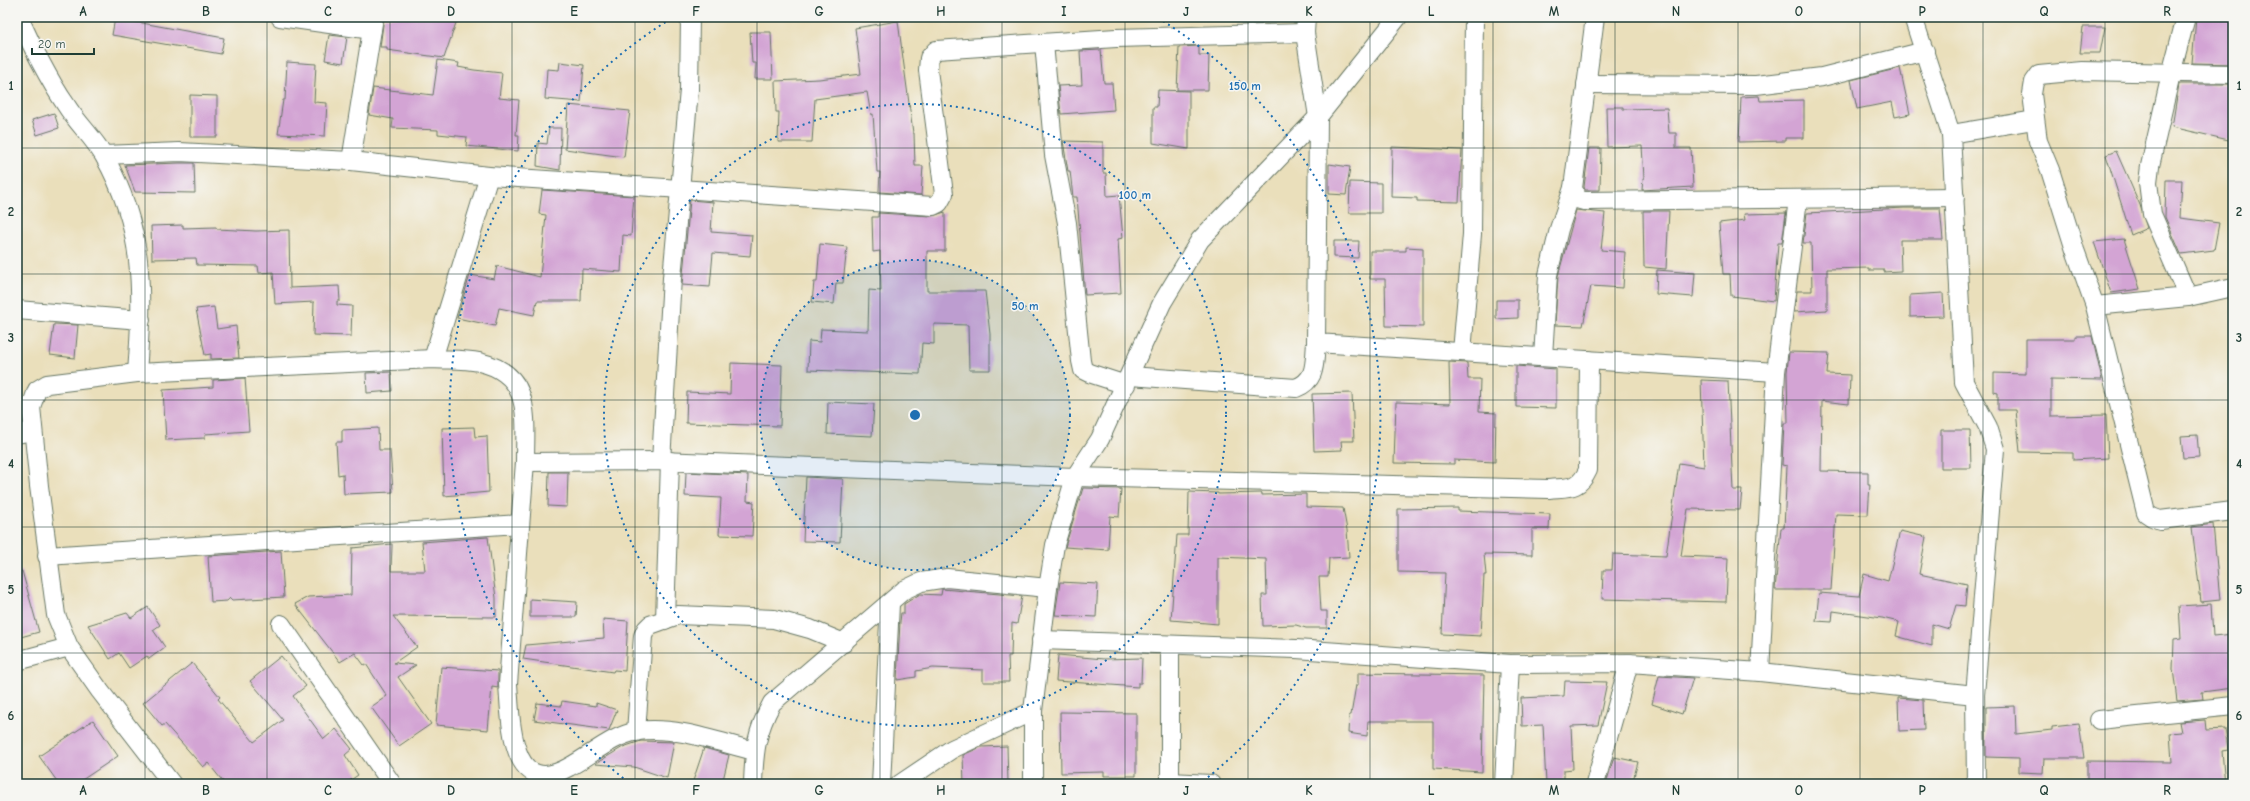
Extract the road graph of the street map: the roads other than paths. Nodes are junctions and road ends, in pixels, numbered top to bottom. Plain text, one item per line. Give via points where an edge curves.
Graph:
1 (19, 17) edge
2 (280, 17) edge
3 (690, 17) edge
4 (1398, 17) edge
5 (1474, 17) edge
6 (1595, 17) edge
7 (1913, 17) edge
8 (2186, 17) edge
9 (373, 23) edge
10 (1305, 25) edge
11 (1044, 43) junction
12 (1925, 51) junction
13 (2171, 74) junction
14 (2233, 74) edge
15 (1586, 84) junction
16 (1318, 117) junction
17 (2034, 120) junction
18 (1951, 134) junction
19 (104, 155) junction
20 (351, 161) junction
21 (489, 176) junction
22 (1572, 188) junction
23 (680, 190) junction
24 (1955, 197) junction
25 (1798, 199) junction
26 (2233, 288) edge
27 (2188, 297) junction
28 (2095, 306) junction
29 (17, 310) edge
30 (141, 320) junction
31 (1316, 343) junction
32 (1462, 352) junction
33 (1543, 357) junction
34 (433, 359) junction
35 (1589, 360) junction
36 (1776, 372) junction
37 (137, 373) junction
38 (1128, 380) junction
39 (25, 432) edge
40 (665, 461) junction
41 (525, 462) junction
42 (1075, 477) junction
43 (2233, 511) edge
44 (520, 524) junction
45 (47, 556) junction
46 (1048, 588) junction
47 (890, 604) junction
48 (665, 620) junction
49 (280, 624) dead end
50 (1041, 640) junction
51 (844, 643) junction
52 (1170, 645) junction
53 (69, 647) junction
54 (17, 661) edge
55 (1629, 663) junction
56 (1510, 664) junction
57 (1760, 672) junction
58 (1975, 695) junction
59 (2233, 706) edge
60 (1033, 711) junction
61 (2099, 720) dead end
62 (636, 732) junction
63 (754, 751) junction
64 (1170, 783) edge
65 (172, 784) edge
66 (392, 784) edge
67 (753, 784) edge
68 (881, 784) edge
69 (900, 784) edge
70 (1033, 784) edge
71 (1211, 784) edge
72 (1504, 784) edge
73 (1595, 784) edge
74 (1976, 784) edge

1 - 19 street via 66,105
2 - 9 street
3 - 23 street via 689,90
4 - 16 street
5 - 32 street via 1472,234
6 - 15 street
7 - 12 street
8 - 13 street
9 - 20 street
10 - 11 street
10 - 16 street
11 - 23 street via 936,50 932,53 928,70 944,194 939,203 933,206
11 - 38 street via 1054,155 1067,223 1080,361 1083,370 1089,374
12 - 15 street via 1822,77 1756,85
12 - 18 street
13 - 14 street
13 - 17 street via 2082,71 2039,75 2034,82 2032,94
13 - 27 street via 2148,182 2152,214
15 - 22 street
16 - 31 street
16 - 38 street via 1200,240 1162,303
17 - 18 street
17 - 28 street via 2038,141
18 - 24 street
19 - 20 street via 179,152
19 - 30 street via 122,194 136,236 141,273
20 - 21 street
21 - 23 street
21 - 34 street
22 - 25 street via 1577,198 1584,200
22 - 33 street via 1548,274
23 - 40 street via 672,278
24 - 25 street
24 - 58 street via 1964,382 1988,427 1995,449
25 - 36 street
26 - 27 street
27 - 28 street
28 - 43 street via 2146,513 2160,520
29 - 30 street
30 - 37 street
31 - 32 street
31 - 38 street via 1311,377 1305,384 1296,388
32 - 33 street
33 - 35 street
34 - 37 street
34 - 41 street via 479,362 499,369 514,379 520,392 526,420
35 - 36 street
35 - 42 street via 1588,470 1583,480 1574,487 1549,489
36 - 57 street
37 - 39 street via 47,384 37,390
38 - 42 street via 1100,439
39 - 45 street
40 - 41 street
40 - 42 street
40 - 48 street
41 - 44 street
42 - 46 street via 1055,545
44 - 45 street
44 - 62 street via 508,684 519,757 526,770 534,774 555,773 597,747
45 - 53 street via 56,615
46 - 47 street via 947,578 921,582 904,590
46 - 50 street
47 - 51 street
47 - 68 street
48 - 51 street via 678,615 774,619 810,629
48 - 62 street via 650,625 643,636
49 - 66 street
50 - 52 street
50 - 60 street
51 - 63 street via 772,704 761,724
52 - 56 street via 1296,649
52 - 64 street
53 - 54 street
53 - 65 street
55 - 56 street
55 - 57 street
55 - 73 street
56 - 72 street
57 - 58 street
58 - 74 street
59 - 61 street
60 - 69 street via 952,749
60 - 70 street
62 - 63 street via 655,730 693,736
63 - 67 street
64 - 71 street

